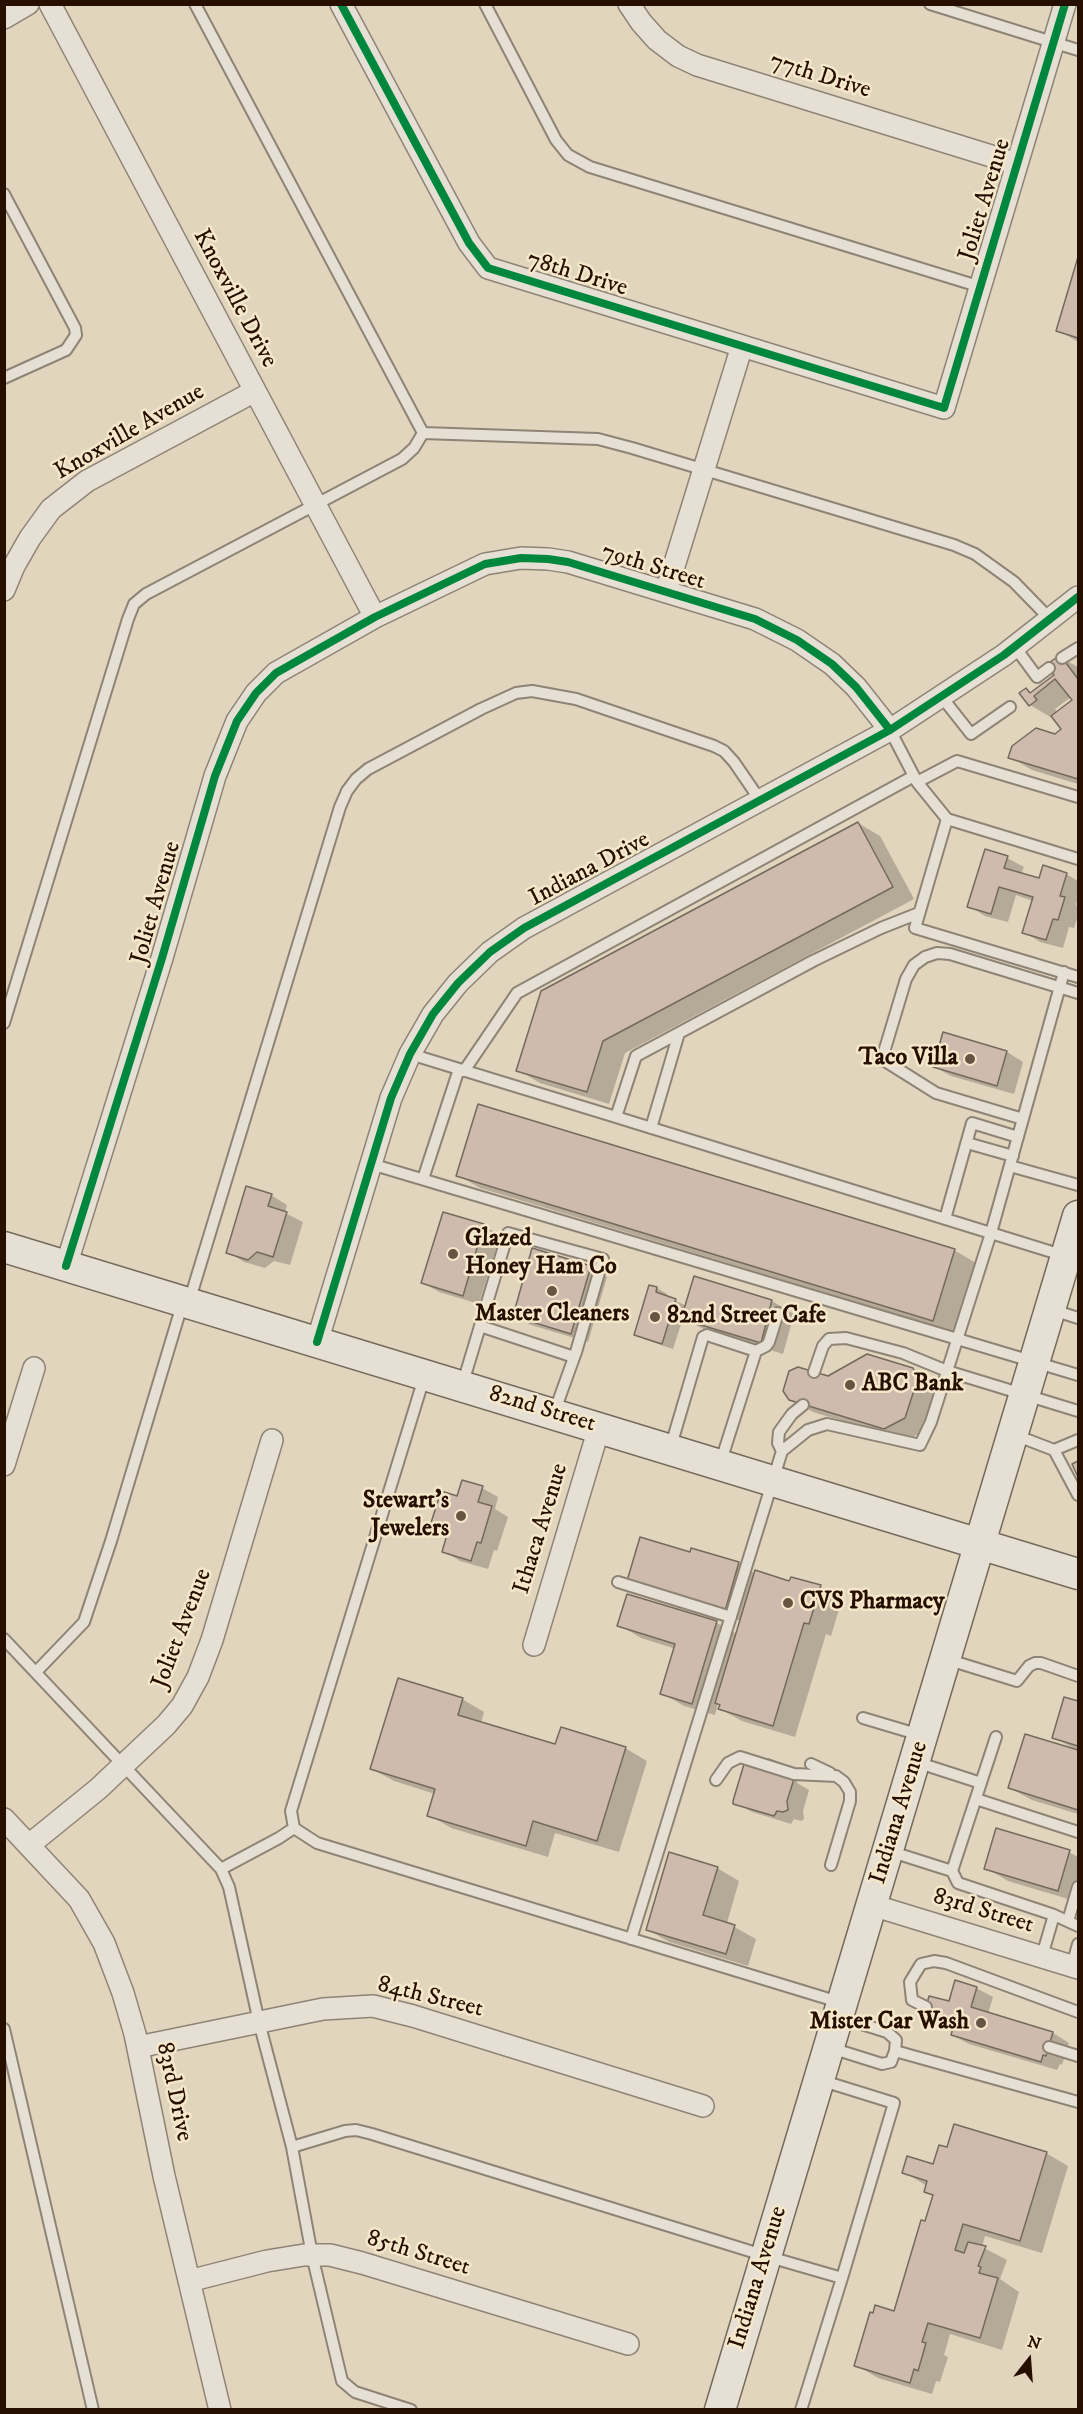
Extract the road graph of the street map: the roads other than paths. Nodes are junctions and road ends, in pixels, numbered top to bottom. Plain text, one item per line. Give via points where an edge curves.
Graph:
1 (28, 4) edge
2 (50, 4) edge
3 (195, 4) edge
4 (341, 4) edge
5 (485, 4) edge
6 (629, 4) edge
7 (930, 4) edge
8 (1065, 4) edge
9 (4, 18) edge
10 (1053, 43) junction
11 (1078, 50) edge
12 (1017, 164) junction
13 (4, 194) edge
14 (981, 287) junction
15 (742, 346) junction
16 (4, 378) edge
17 (255, 391) junction
18 (944, 408) joint
19 (423, 433) junction
20 (704, 470) junction
21 (314, 504) junction
22 (4, 590) edge
23 (666, 592) junction
24 (1078, 597) edge
25 (375, 617) junction
26 (1050, 619) junction
27 (1015, 646) junction
28 (1078, 648) edge
29 (1062, 658) dead end
30 (1049, 668) dead end
31 (941, 696) junction
32 (1010, 707) dead end
33 (890, 730) junction
34 (915, 779) junction
35 (1078, 797) edge
36 (759, 800) junction
37 (947, 819) junction
38 (1078, 859) edge
39 (920, 913) junction
40 (1064, 972) junction
41 (1078, 977) edge
42 (1060, 988) junction
43 (1078, 993) edge
44 (4, 1023) edge
45 (679, 1033) junction
46 (410, 1054) junction
47 (462, 1070) junction
48 (616, 1117) junction
49 (1023, 1119) junction
50 (651, 1128) junction
51 (1018, 1137) junction
52 (967, 1143) junction
53 (1012, 1161) junction
54 (371, 1164) junction
55 (423, 1179) junction
56 (1078, 1185) edge
57 (1078, 1216) edge
58 (945, 1219) junction
59 (992, 1233) junction
60 (4, 1247) edge
61 (1066, 1256) junction
62 (66, 1266) junction
63 (186, 1302) junction
64 (1050, 1310) junction
65 (778, 1313) dead end
66 (1078, 1317) edge
67 (480, 1326) junction
68 (958, 1340) junction
69 (317, 1342) junction
70 (756, 1351) junction
71 (574, 1357) junction
72 (1034, 1363) junction
73 (34, 1368) dead end
74 (947, 1371) junction
75 (814, 1372) dead end
76 (425, 1375) junction
77 (1078, 1375) edge
78 (462, 1386) junction
79 (1024, 1395) junction
80 (803, 1405) dead end
81 (1078, 1412) edge
82 (553, 1414) junction
83 (599, 1428) junction
84 (1012, 1434) junction
85 (272, 1440) dead end
86 (1078, 1440) edge
87 (670, 1449) junction
88 (1054, 1450) junction
89 (782, 1451) junction
90 (4, 1465) edge
91 (720, 1465) junction
92 (773, 1481) junction
93 (1078, 1495) edge
94 (981, 1544) junction
95 (1078, 1570) edge
96 (618, 1582) dead end
97 (731, 1617) junction
98 (4, 1639) edge
99 (534, 1645) dead end
100 (946, 1659) junction
101 (36, 1672) junction
102 (1078, 1676) edge
103 (863, 1718) dead end
104 (996, 1737) dead end
105 (919, 1749) junction
106 (811, 1764) dead end
107 (123, 1765) junction
108 (836, 1776) junction
109 (717, 1780) dead end
110 (981, 1783) junction
111 (976, 1799) junction
112 (4, 1820) edge
113 (294, 1828) junction
114 (1078, 1832) edge
115 (29, 1845) junction
116 (888, 1851) junction
117 (831, 1865) dead end
118 (221, 1869) junction
119 (952, 1871) junction
120 (1078, 1887) edge
121 (872, 1905) junction
122 (1054, 1915) junction
123 (1073, 1924) edge
124 (631, 1939) junction
125 (1078, 1944) edge
126 (1042, 1956) junction
127 (1075, 1967) edge
128 (926, 2007) dead end
129 (840, 2010) junction
130 (1078, 2012) edge
131 (259, 2022) junction
132 (4, 2029) edge
133 (1049, 2047) dead end
134 (138, 2048) junction
135 (829, 2048) junction
136 (895, 2051) junction
137 (1078, 2056) edge
138 (819, 2080) junction
139 (1078, 2102) edge
140 (703, 2106) dead end
141 (292, 2147) junction
142 (312, 2255) junction
143 (766, 2256) junction
144 (842, 2278) junction
145 (189, 2282) junction
146 (628, 2344) dead end
147 (93, 2409) edge
148 (220, 2409) edge
149 (411, 2409) edge
150 (720, 2409) edge
151 (801, 2409) edge

1 - 9 street
2 - 17 street, Knoxville Drive
3 - 19 lane
4 - 15 street, 78th Drive via 469,243 488,268
5 - 14 lane via 556,140 568,155 582,163
6 - 12 street, 77th Drive via 657,39 697,65
7 - 10 lane
8 - 10 street, Joliet Avenue
10 - 11 lane
10 - 12 street, Joliet Avenue
12 - 14 street, Joliet Avenue
13 - 16 lane via 76,335 66,350
14 - 18 street, Joliet Avenue
15 - 18 street, 78th Drive
15 - 20 street
17 - 21 street, Knoxville Drive
17 - 22 street, Knoxville Avenue via 87,481 51,509 30,538
19 - 20 lane via 598,439
19 - 21 lane via 402,459
20 - 23 street
20 - 26 lane via 975,554 1014,582
21 - 25 street, Knoxville Drive
21 - 44 lane via 134,604
23 - 25 street, 79th Street via 568,562 520,558 485,564
23 - 33 street, 79th Street via 754,619 797,640 848,679
24 - 26 street, Indiana Drive
25 - 62 street, Joliet Avenue via 276,673 256,693 226,744
26 - 27 street, Indiana Drive
27 - 30 lane via 1037,677
27 - 31 street, Indiana Drive
28 - 29 lane
31 - 32 lane via 971,734
31 - 33 street, Indiana Drive
33 - 34 lane
33 - 36 street, Indiana Drive
34 - 35 lane via 957,761
34 - 37 lane
34 - 47 lane via 517,993
36 - 46 street, Indiana Drive via 524,928 489,952 433,1014
36 - 63 lane via 734,762 714,746 576,699 532,691 488,705 356,779 337,818
37 - 38 lane
37 - 39 lane
39 - 40 lane via 915,928
39 - 45 lane via 832,952
40 - 41 lane
40 - 42 lane
42 - 43 lane
42 - 49 lane
42 - 49 lane via 950,954 925,957 914,965 906,979 884,1052 885,1061 936,1093
45 - 48 lane via 636,1056
45 - 50 lane
46 - 47 lane
46 - 54 street, Indiana Drive via 391,1098
47 - 48 lane
47 - 55 lane
48 - 50 lane
49 - 51 lane
50 - 58 lane
51 - 52 lane via 972,1123
51 - 53 lane
52 - 53 lane
52 - 58 lane
53 - 56 lane
53 - 59 lane
54 - 55 lane
54 - 69 street, Indiana Drive
55 - 68 lane
57 - 61 main road, Indiana Avenue
58 - 59 lane
59 - 61 lane
59 - 68 lane
60 - 62 main road, 82nd Street
61 - 64 main road, Indiana Avenue
62 - 63 main road, 82nd Street
63 - 69 main road, 82nd Street
63 - 101 lane via 84,1622
64 - 66 lane
64 - 72 main road, Indiana Avenue
65 - 70 lane via 769,1342
67 - 71 lane
67 - 71 lane via 508,1233 603,1259
67 - 78 lane
68 - 72 lane
68 - 74 lane
69 - 76 main road, 82nd Street
70 - 87 lane via 703,1337
70 - 91 lane
71 - 82 lane
72 - 77 lane
72 - 79 main road, Indiana Avenue
73 - 90 street
74 - 75 lane via 903,1353 836,1337 823,1346
74 - 79 lane
74 - 89 lane via 920,1445 827,1424 808,1430
76 - 78 main road, 82nd Street
76 - 113 lane via 291,1811
78 - 82 main road, 82nd Street
79 - 81 lane
79 - 84 main road, Indiana Avenue
80 - 89 lane via 779,1432
82 - 83 main road, 82nd Street
83 - 87 main road, 82nd Street
83 - 99 street, Ithaca Avenue
84 - 88 lane
84 - 94 main road, Indiana Avenue
85 - 107 street, Joliet Avenue via 198,1677 166,1725
86 - 88 lane
87 - 91 main road, 82nd Street
88 - 93 lane
89 - 92 lane
91 - 92 main road, 82nd Street
92 - 94 main road, 82nd Street
92 - 97 lane
94 - 95 main road, 82nd Street
94 - 100 main road, Indiana Avenue
96 - 97 lane
97 - 124 lane
98 - 101 lane
100 - 102 lane via 1017,1681 1035,1663
100 - 105 main road, Indiana Avenue
101 - 107 lane
103 - 105 lane
104 - 110 lane
105 - 110 lane
105 - 116 main road, Indiana Avenue
106 - 108 lane
107 - 115 street, Joliet Avenue
107 - 118 lane
108 - 109 lane via 794,1774 740,1757 728,1763
108 - 117 lane via 850,1792 850,1801
110 - 111 lane
111 - 114 lane
111 - 119 lane
112 - 115 street, 83rd Drive
113 - 118 lane
113 - 124 lane via 317,1843
115 - 134 street, 83rd Drive via 79,1899 104,1943
116 - 119 lane
116 - 121 main road, Indiana Avenue
118 - 131 lane via 229,1887
119 - 122 lane via 958,1883
120 - 123 lane
121 - 126 street, 83rd Street
121 - 129 main road, Indiana Avenue
122 - 123 lane
122 - 126 lane
124 - 129 lane
125 - 127 lane
126 - 127 street, 83rd Street
128 - 130 lane via 912,2000 910,1982 921,1964 934,1960
129 - 135 main road, Indiana Avenue
129 - 136 lane via 887,2032 896,2040
131 - 134 street, 84th Street
131 - 140 street, 84th Street via 323,2009 373,2006
131 - 141 lane
132 - 147 lane
133 - 137 lane
134 - 145 street, 83rd Drive
135 - 136 lane via 882,2064 891,2062
135 - 138 main road, Indiana Avenue
136 - 139 lane
138 - 143 main road, Indiana Avenue
138 - 144 lane via 894,2103
141 - 142 lane
141 - 143 lane via 356,2130
142 - 145 street, 85th Street via 267,2261
142 - 146 street, 85th Street via 362,2263
142 - 149 lane via 342,2381 355,2392
143 - 144 lane
143 - 150 main road, Indiana Avenue
144 - 151 lane
145 - 148 street, 83rd Drive

